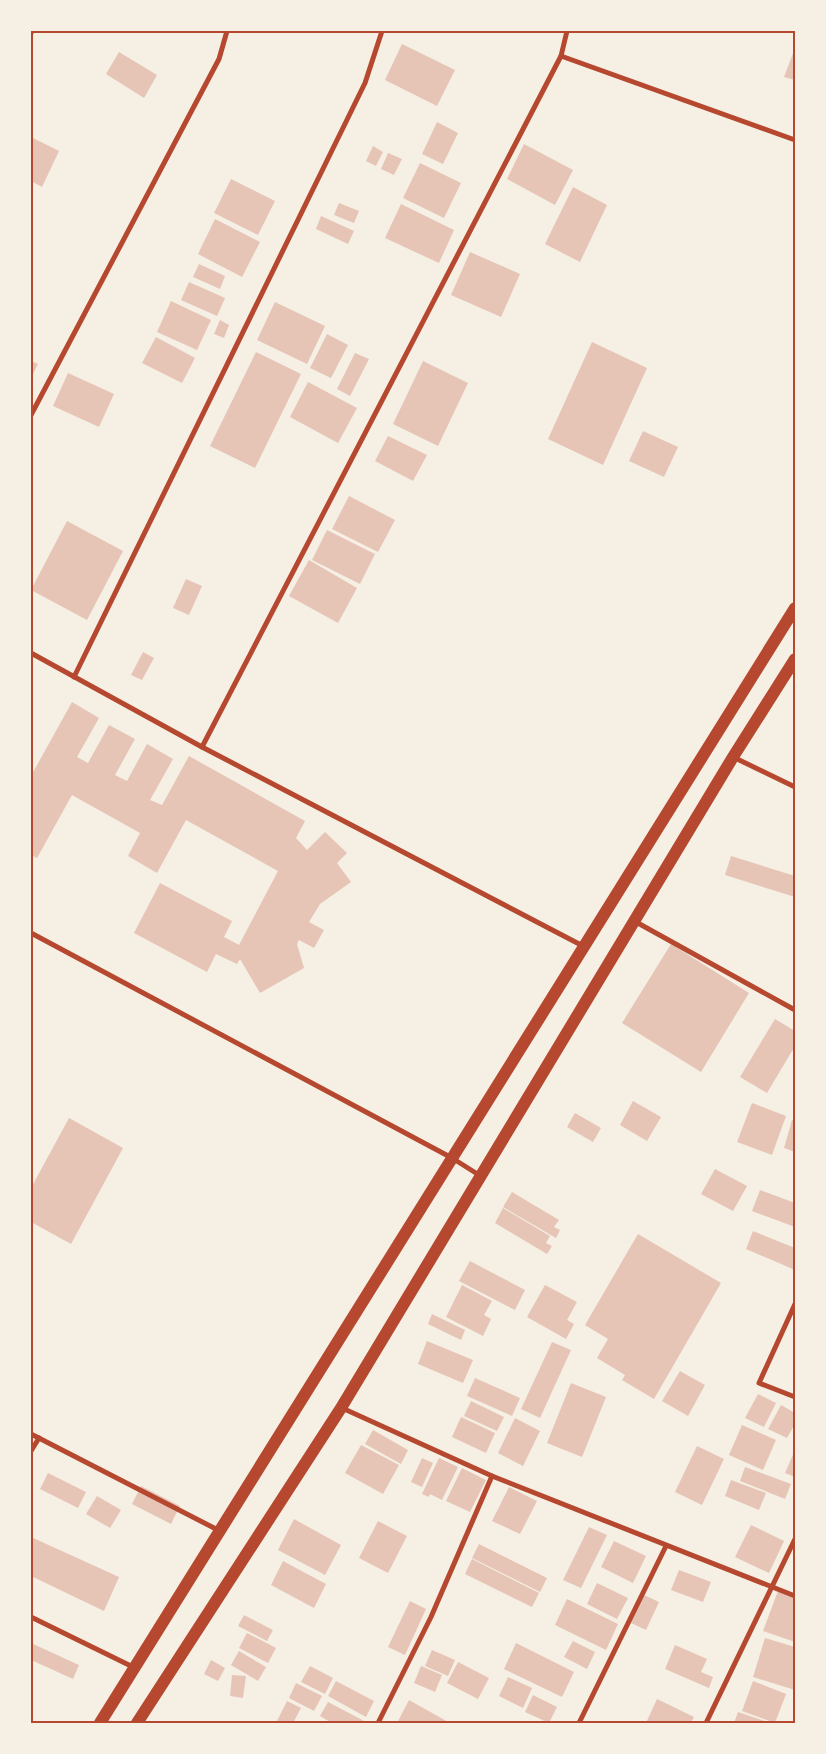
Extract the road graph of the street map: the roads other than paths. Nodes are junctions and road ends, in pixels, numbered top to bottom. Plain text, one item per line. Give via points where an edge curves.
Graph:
1 (227, 31) edge
2 (382, 31) edge
3 (567, 31) edge
4 (560, 56) junction
5 (795, 140) edge
6 (31, 415) edge
7 (795, 608) edge
8 (31, 653) edge
9 (795, 659) edge
10 (74, 677) junction
11 (202, 747) junction
12 (733, 757) junction
13 (795, 787) edge
14 (635, 921) junction
15 (31, 933) edge
16 (583, 946) junction
17 (795, 1010) edge
18 (452, 1158) junction
19 (481, 1176) junction
20 (795, 1304) edge
21 (795, 1397) edge
22 (341, 1408) junction
23 (31, 1434) edge
24 (39, 1438) junction
25 (31, 1451) edge
26 (492, 1476) junction
27 (221, 1531) junction
28 (795, 1539) edge
29 (666, 1546) junction
30 (770, 1587) junction
31 (795, 1596) edge
32 (31, 1617) edge
33 (134, 1667) junction
34 (100, 1723) edge
35 (137, 1723) edge
36 (378, 1723) edge
37 (579, 1723) edge
38 (706, 1723) edge

1 - 6 street via 219,59
2 - 10 street via 365,84
3 - 4 street
4 - 5 street
4 - 11 street
7 - 16 main road
8 - 10 street
9 - 12 main road
10 - 11 street
11 - 16 street
12 - 13 street
12 - 14 main road
14 - 17 street
14 - 19 main road
15 - 18 street
16 - 18 main road
18 - 19 street
18 - 27 main road
19 - 22 main road
20 - 21 street via 759,1383
22 - 26 street
22 - 35 main road
23 - 24 street
24 - 25 street
24 - 27 street
26 - 29 street
26 - 36 street via 431,1617
27 - 33 main road
28 - 30 street
29 - 30 street
29 - 37 street
30 - 31 street
30 - 38 street
32 - 33 street
33 - 34 main road

